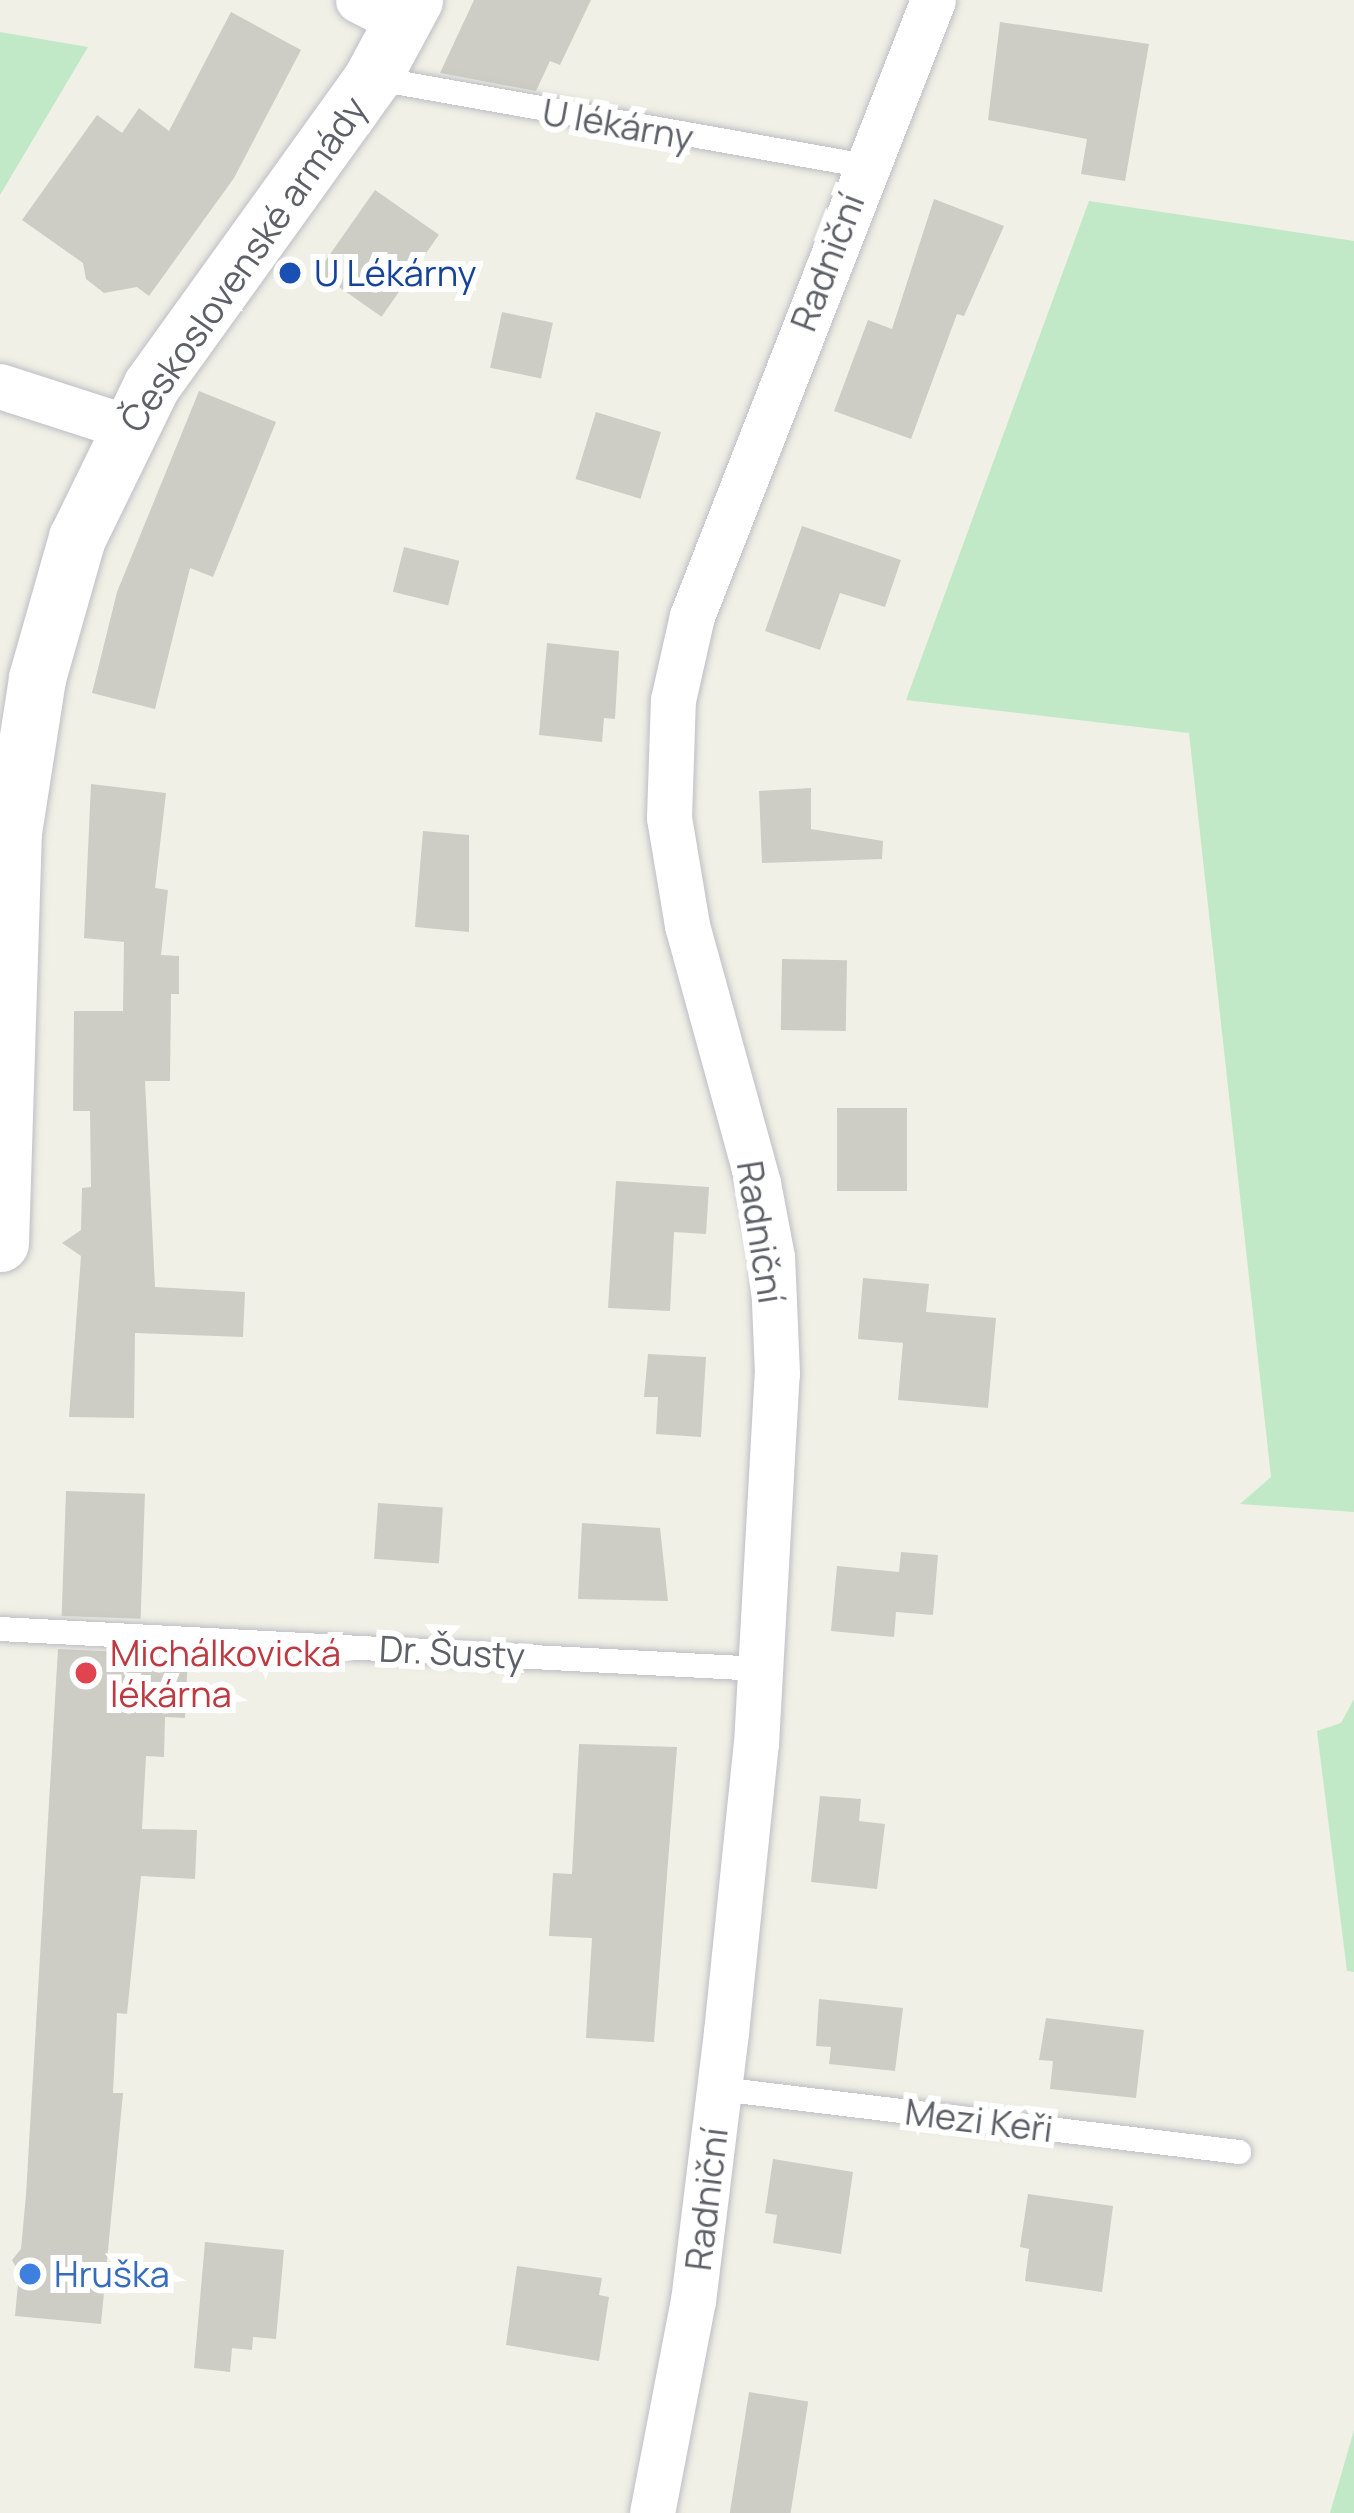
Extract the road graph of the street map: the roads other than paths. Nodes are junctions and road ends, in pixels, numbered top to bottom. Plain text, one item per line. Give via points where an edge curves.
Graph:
1 (933, 0) edge
2 (392, 8) edge
3 (372, 77) junction
4 (864, 166) junction
5 (0, 386) edge
6 (127, 427) junction
7 (18, 675) edge
8 (0, 1243) edge
9 (0, 1629) edge
10 (760, 1669) junction
11 (720, 2089) junction
12 (1239, 2152) dead end
13 (652, 2513) edge

1 - 4 street, Radniční
2 - 3 street, Československé armády
3 - 4 lane, U lékárny
3 - 6 street, Československé armády
4 - 10 street, Radniční via 692,616 673,700 668,818 687,925 772,1257 777,1374
5 - 6 street
6 - 7 street, Československé armády
7 - 8 street, Československé armády
9 - 10 lane, Dr. Šusty
10 - 11 street, Radniční
11 - 12 lane, Mezi Keři
11 - 13 street, Radniční via 693,2302

